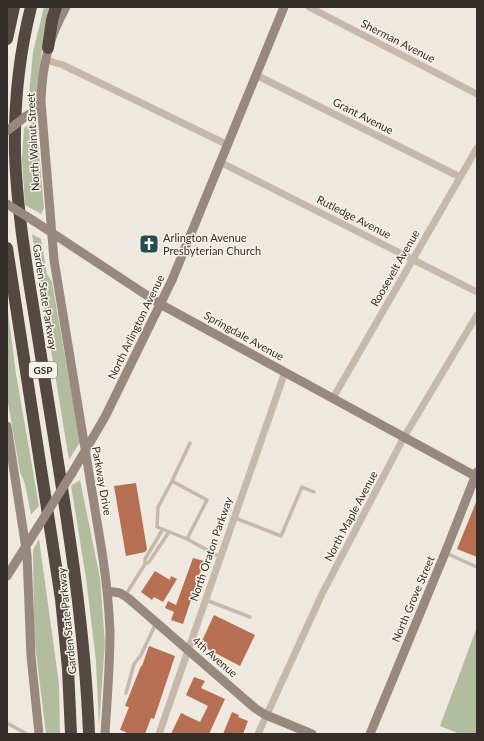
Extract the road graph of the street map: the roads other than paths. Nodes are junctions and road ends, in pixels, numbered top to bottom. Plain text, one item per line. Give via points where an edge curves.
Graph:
1 (14, 7) edge
2 (31, 7) edge
3 (56, 7) edge
4 (66, 7) edge
5 (284, 7) edge
6 (308, 7) edge
7 (7, 39) edge
8 (48, 48) junction
9 (46, 60) junction
10 (256, 75) junction
11 (477, 94) edge
12 (41, 101) junction
13 (7, 131) edge
14 (228, 145) junction
15 (477, 148) edge
16 (220, 162) junction
17 (460, 177) junction
18 (7, 204) edge
19 (51, 233) junction
20 (7, 248) edge
21 (413, 260) junction
22 (477, 292) edge
23 (160, 304) junction
24 (477, 315) edge
25 (285, 372) junction
26 (333, 398) junction
27 (7, 426) edge
28 (404, 437) junction
29 (8, 443) edge
30 (190, 443) dead end
31 (85, 452) junction
32 (476, 475) edge
33 (172, 481) junction
34 (314, 492) dead end
35 (234, 517) junction
36 (163, 529) junction
37 (169, 532) junction
38 (187, 539) junction
39 (26, 547) junction
40 (445, 553) junction
41 (220, 557) junction
42 (144, 564) junction
43 (477, 567) edge
44 (7, 576) edge
45 (107, 591) junction
46 (125, 596) junction
47 (205, 599) junction
48 (250, 617) dead end
49 (156, 622) junction
50 (188, 649) junction
51 (126, 693) dead end
52 (266, 715) junction
53 (7, 724) edge
54 (27, 734) edge
55 (39, 734) edge
56 (71, 734) edge
57 (89, 734) edge
58 (105, 734) edge
59 (159, 734) edge
60 (258, 734) edge
61 (312, 734) edge
62 (370, 734) edge

1 - 7 highway
2 - 57 highway, Garden State Parkway / GSP via 17,90 17,185 78,594
3 - 8 highway
4 - 8 street, North Walnut Street
5 - 10 street, North Arlington Avenue
6 - 11 street, Sherman Avenue
8 - 9 street, North Walnut Street
9 - 12 street, North Walnut Street
9 - 14 street via 64,65
10 - 14 street, North Arlington Avenue
10 - 17 street, Grant Avenue
12 - 13 street, bridge via 37,109
12 - 19 street, North Walnut Street
14 - 16 street, North Arlington Avenue
15 - 17 street, Roosevelt Avenue
16 - 21 street, Rutledge Avenue
16 - 23 street, North Arlington Avenue via 177,270
17 - 21 street, Roosevelt Avenue
18 - 19 street, Springdale Avenue, bridge
19 - 23 street, Springdale Avenue
19 - 31 street, Parkway Drive
20 - 56 highway, Garden State Parkway / GSP via 60,591
21 - 22 street, Rutledge Avenue
21 - 26 street, Roosevelt Avenue
23 - 25 street, Springdale Avenue
23 - 31 street, North Arlington Avenue via 105,417
24 - 28 street, North Maple Avenue
25 - 26 street, Springdale Avenue
25 - 35 street, North Oraton Parkway
26 - 28 street, Springdale Avenue
27 - 29 street
28 - 32 street, Springdale Avenue
28 - 52 street, North Maple Avenue via 319,600
29 - 39 street
30 - 33 lane
31 - 39 street, North Arlington Avenue, bridge
31 - 45 street, Parkway Drive
32 - 40 street, North Grove Street
33 - 36 lane via 158,507 157,527
33 - 38 lane via 207,500
34 - 35 lane via 302,487 281,536
35 - 41 street, North Oraton Parkway
36 - 37 lane
36 - 42 lane
37 - 38 lane
37 - 42 lane via 150,562
38 - 41 lane
39 - 44 street, North Arlington Avenue
39 - 55 street via 30,649
40 - 43 lane
40 - 62 street, North Grove Street
41 - 47 street, North Oraton Parkway
42 - 46 lane
45 - 46 street, 4th Avenue
45 - 58 street, Parkway Drive via 110,631
46 - 49 street, 4th Avenue
47 - 48 lane
47 - 50 street, North Oraton Parkway
49 - 50 street, 4th Avenue
49 - 51 lane via 141,655 134,664
50 - 52 street, 4th Avenue
50 - 59 street, North Oraton Parkway
52 - 60 street, North Maple Avenue
52 - 61 street, 4th Avenue
53 - 54 lane

